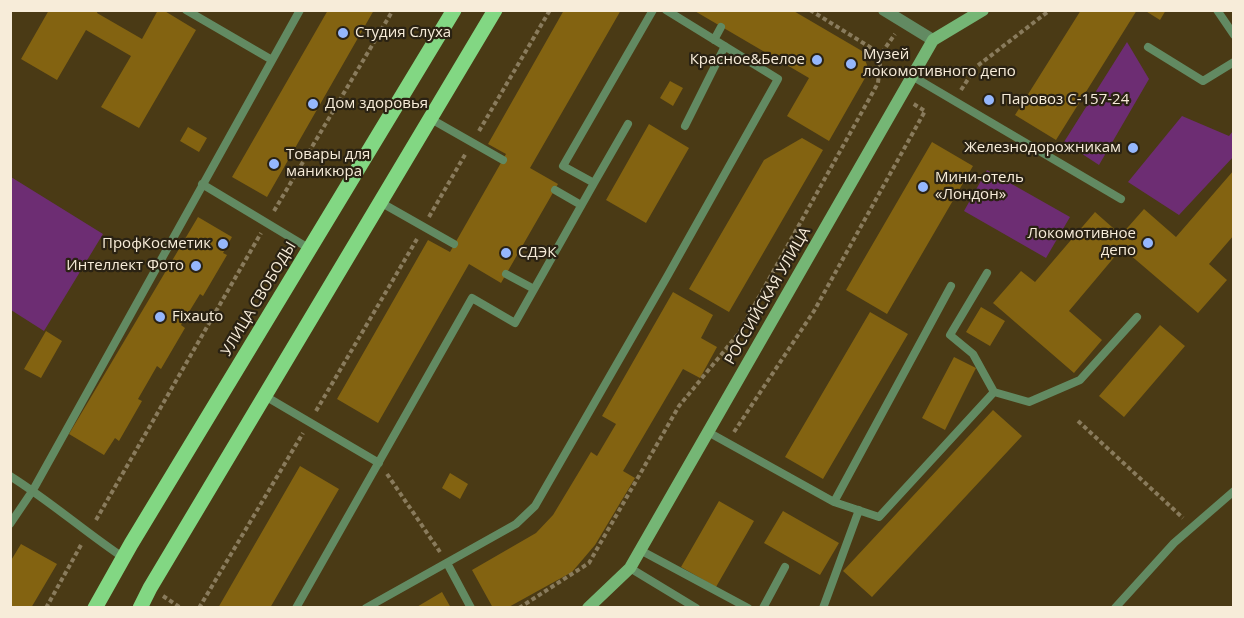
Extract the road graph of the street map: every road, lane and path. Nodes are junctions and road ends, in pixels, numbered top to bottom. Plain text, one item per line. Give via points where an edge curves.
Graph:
1 (186, 10) edge
2 (300, 10) edge
3 (393, 10) edge
4 (454, 10) edge
5 (495, 10) edge
6 (550, 10) edge
7 (653, 10) edge
8 (666, 10) edge
9 (810, 10) edge
10 (884, 10) edge
11 (982, 10) edge
12 (1050, 10) edge
13 (1217, 10) edge
14 (904, 22) junction
15 (721, 27) dead end
16 (1233, 35) edge
17 (714, 40) junction
18 (933, 40) junction
19 (725, 46) junction
20 (1148, 48) dead end
21 (881, 54) junction
22 (272, 60) junction
23 (1233, 62) edge
24 (912, 76) junction
25 (878, 82) junction
26 (900, 96) junction
27 (954, 101) junction
28 (431, 119) junction
29 (628, 123) dead end
30 (685, 126) dead end
31 (472, 143) junction
32 (503, 160) dead end
33 (594, 183) junction
34 (201, 184) junction
35 (555, 190) dead end
36 (1121, 199) dead end
37 (381, 202) junction
38 (581, 205) junction
39 (266, 224) junction
40 (423, 227) junction
41 (454, 244) dead end
42 (310, 249) junction
43 (987, 273) dead end
44 (506, 274) dead end
45 (951, 286) dead end
46 (534, 289) junction
47 (1137, 317) dead end
48 (993, 392) junction
49 (265, 396) junction
50 (1078, 421) dead end
51 (309, 422) junction
52 (708, 432) junction
53 (727, 443) junction
54 (379, 463) junction
55 (10, 476) edge
56 (33, 490) junction
57 (1233, 491) edge
58 (834, 502) junction
59 (859, 510) junction
60 (10, 524) edge
61 (1192, 527) junction
62 (88, 534) junction
63 (640, 550) junction
64 (124, 558) junction
65 (447, 562) junction
66 (785, 567) dead end
67 (630, 568) junction
68 (46, 608) edge
69 (95, 608) edge
70 (140, 608) edge
71 (198, 608) edge
72 (296, 608) edge
73 (366, 608) edge
74 (471, 608) edge
75 (519, 608) edge
76 (588, 608) edge
77 (696, 608) edge
78 (748, 608) edge
79 (763, 608) edge
80 (823, 608) edge
81 (1115, 608) edge

1 - 22 lane
2 - 22 lane
3 - 39 path
4 - 42 main road, УЛИЦА СВОБОДЫ
5 - 28 main road
6 - 31 path
7 - 33 lane via 563,166
8 - 17 lane
9 - 21 path
10 - 14 street
11 - 18 main road, РОССИЙСКАЯ УЛИЦА
12 - 27 path via 976,67
13 - 16 lane
14 - 18 street
14 - 21 path
15 - 17 lane
17 - 19 lane
18 - 24 main road, РОССИЙСКАЯ УЛИЦА
19 - 30 lane
19 - 65 lane via 778,79 535,506 516,524
20 - 23 lane via 1203,81
21 - 25 path
22 - 34 lane
24 - 26 main road, РОССИЙСКАЯ УЛИЦА
24 - 27 lane
25 - 26 path
25 - 75 path via 739,333 679,406 589,563
26 - 52 main road, РОССИЙСКАЯ УЛИЦА
26 - 53 path via 925,111 814,311
27 - 36 lane
28 - 31 lane
28 - 37 main road
29 - 33 lane
31 - 32 lane
31 - 40 path
33 - 38 lane
34 - 39 lane
34 - 56 lane
35 - 38 lane
37 - 40 lane
37 - 49 main road
38 - 46 lane
39 - 42 lane
39 - 62 path
40 - 41 lane
40 - 51 path
42 - 64 main road, УЛИЦА СВОБОДЫ
43 - 48 lane via 950,335 973,354
44 - 46 lane
45 - 58 lane
46 - 54 lane via 515,323 472,298
47 - 48 lane via 1080,380 1029,402
48 - 59 lane via 879,517
49 - 51 lane
49 - 70 main road
50 - 61 path
51 - 54 lane
51 - 71 path
52 - 53 lane
52 - 63 main road, РОССИЙСКАЯ УЛИЦА
53 - 58 lane
54 - 65 path
54 - 72 lane
55 - 56 lane
56 - 60 lane
56 - 62 lane
57 - 61 lane
58 - 59 lane
59 - 80 lane
61 - 81 lane
62 - 64 lane
62 - 68 path
63 - 67 main road, РОССИЙСКАЯ УЛИЦА
63 - 78 lane
64 - 69 main road, УЛИЦА СВОБОДЫ
65 - 73 lane
65 - 74 lane
66 - 79 lane
67 - 76 main road, РОССИЙСКАЯ УЛИЦА
67 - 77 lane

